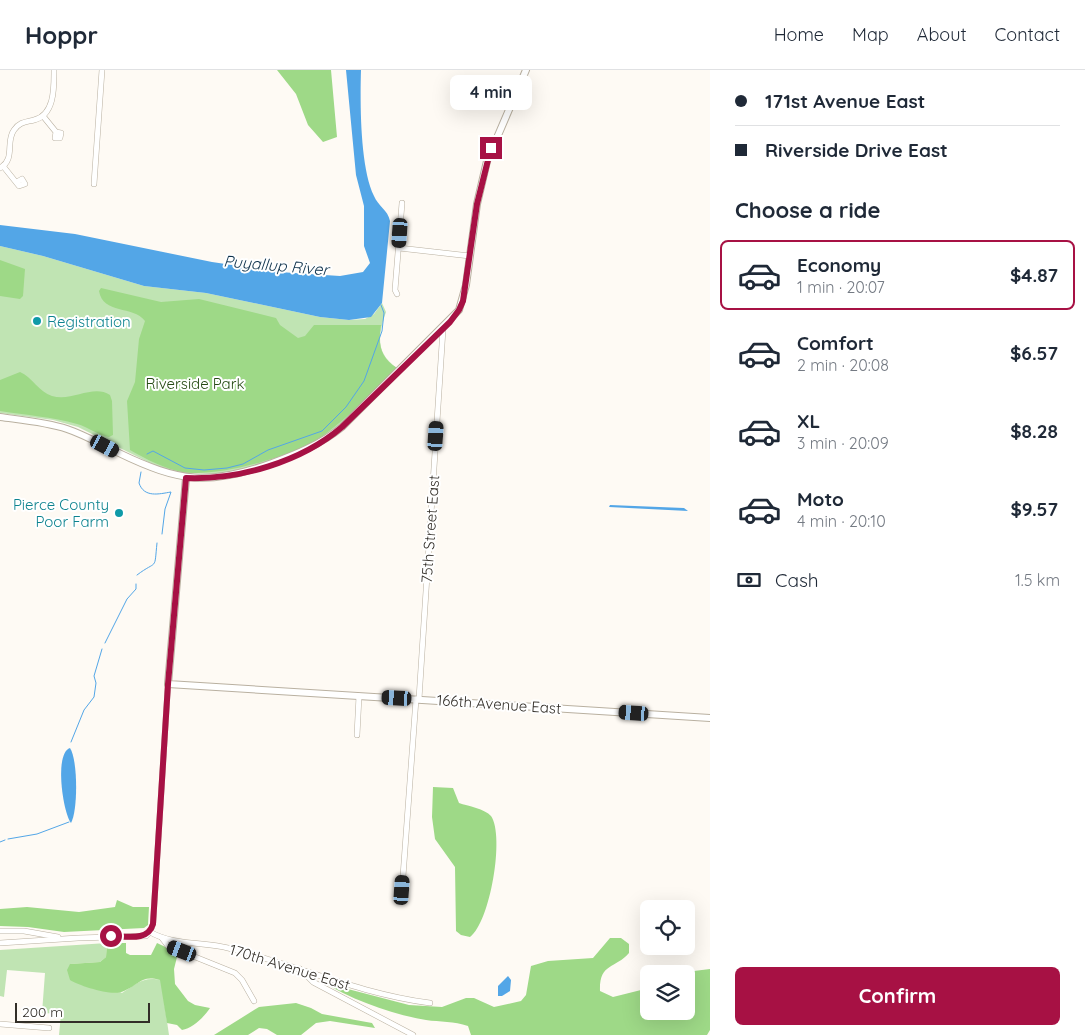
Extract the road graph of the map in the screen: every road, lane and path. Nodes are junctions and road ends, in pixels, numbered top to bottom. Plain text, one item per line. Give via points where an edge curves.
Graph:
1 (54, 70) edge
2 (102, 70) edge
3 (526, 70) edge
4 (43, 116) junction
5 (56, 132) dead end
6 (2, 167) edge
7 (18, 182) dead end
8 (94, 184) dead end
9 (402, 203) dead end
10 (399, 248) junction
11 (470, 256) junction
12 (397, 294) dead end
13 (443, 329) junction
14 (0, 417) edge
15 (186, 478) junction
16 (168, 684) junction
17 (359, 696) junction
18 (418, 699) junction
19 (710, 718) edge
20 (357, 735) dead end
21 (402, 890) dead end
22 (0, 931) edge
23 (150, 932) junction
24 (162, 938) junction
25 (63, 939) junction
26 (0, 943) edge
27 (300, 969) junction
28 (254, 1001) dead end
29 (430, 1003) dead end
30 (0, 1024) edge
31 (49, 1028) dead end
32 (413, 1035) edge

1 - 4 street via 53,95
2 - 8 street
3 - 11 street via 491,148 482,180
4 - 5 street
4 - 6 street via 15,128 11,134 9,158
6 - 7 street
9 - 10 street
10 - 11 street
10 - 12 street
11 - 13 street via 461,306
13 - 15 street via 323,442 238,475
13 - 18 street, 75th Street East
14 - 15 street via 66,428 146,465
15 - 16 street
16 - 17 street, 166th Avenue East
16 - 23 street
17 - 18 street, 166th Avenue East
17 - 20 street
18 - 19 street, 166th Avenue East
18 - 21 street, 75th Street East
22 - 25 street via 38,932
23 - 24 street, 170th Avenue East
23 - 25 street via 146,936
24 - 27 street, 170th Avenue East via 219,946
24 - 28 street via 168,946 235,973
25 - 26 street
27 - 29 street, 170th Avenue East via 390,997
27 - 32 street via 313,982
30 - 31 street

